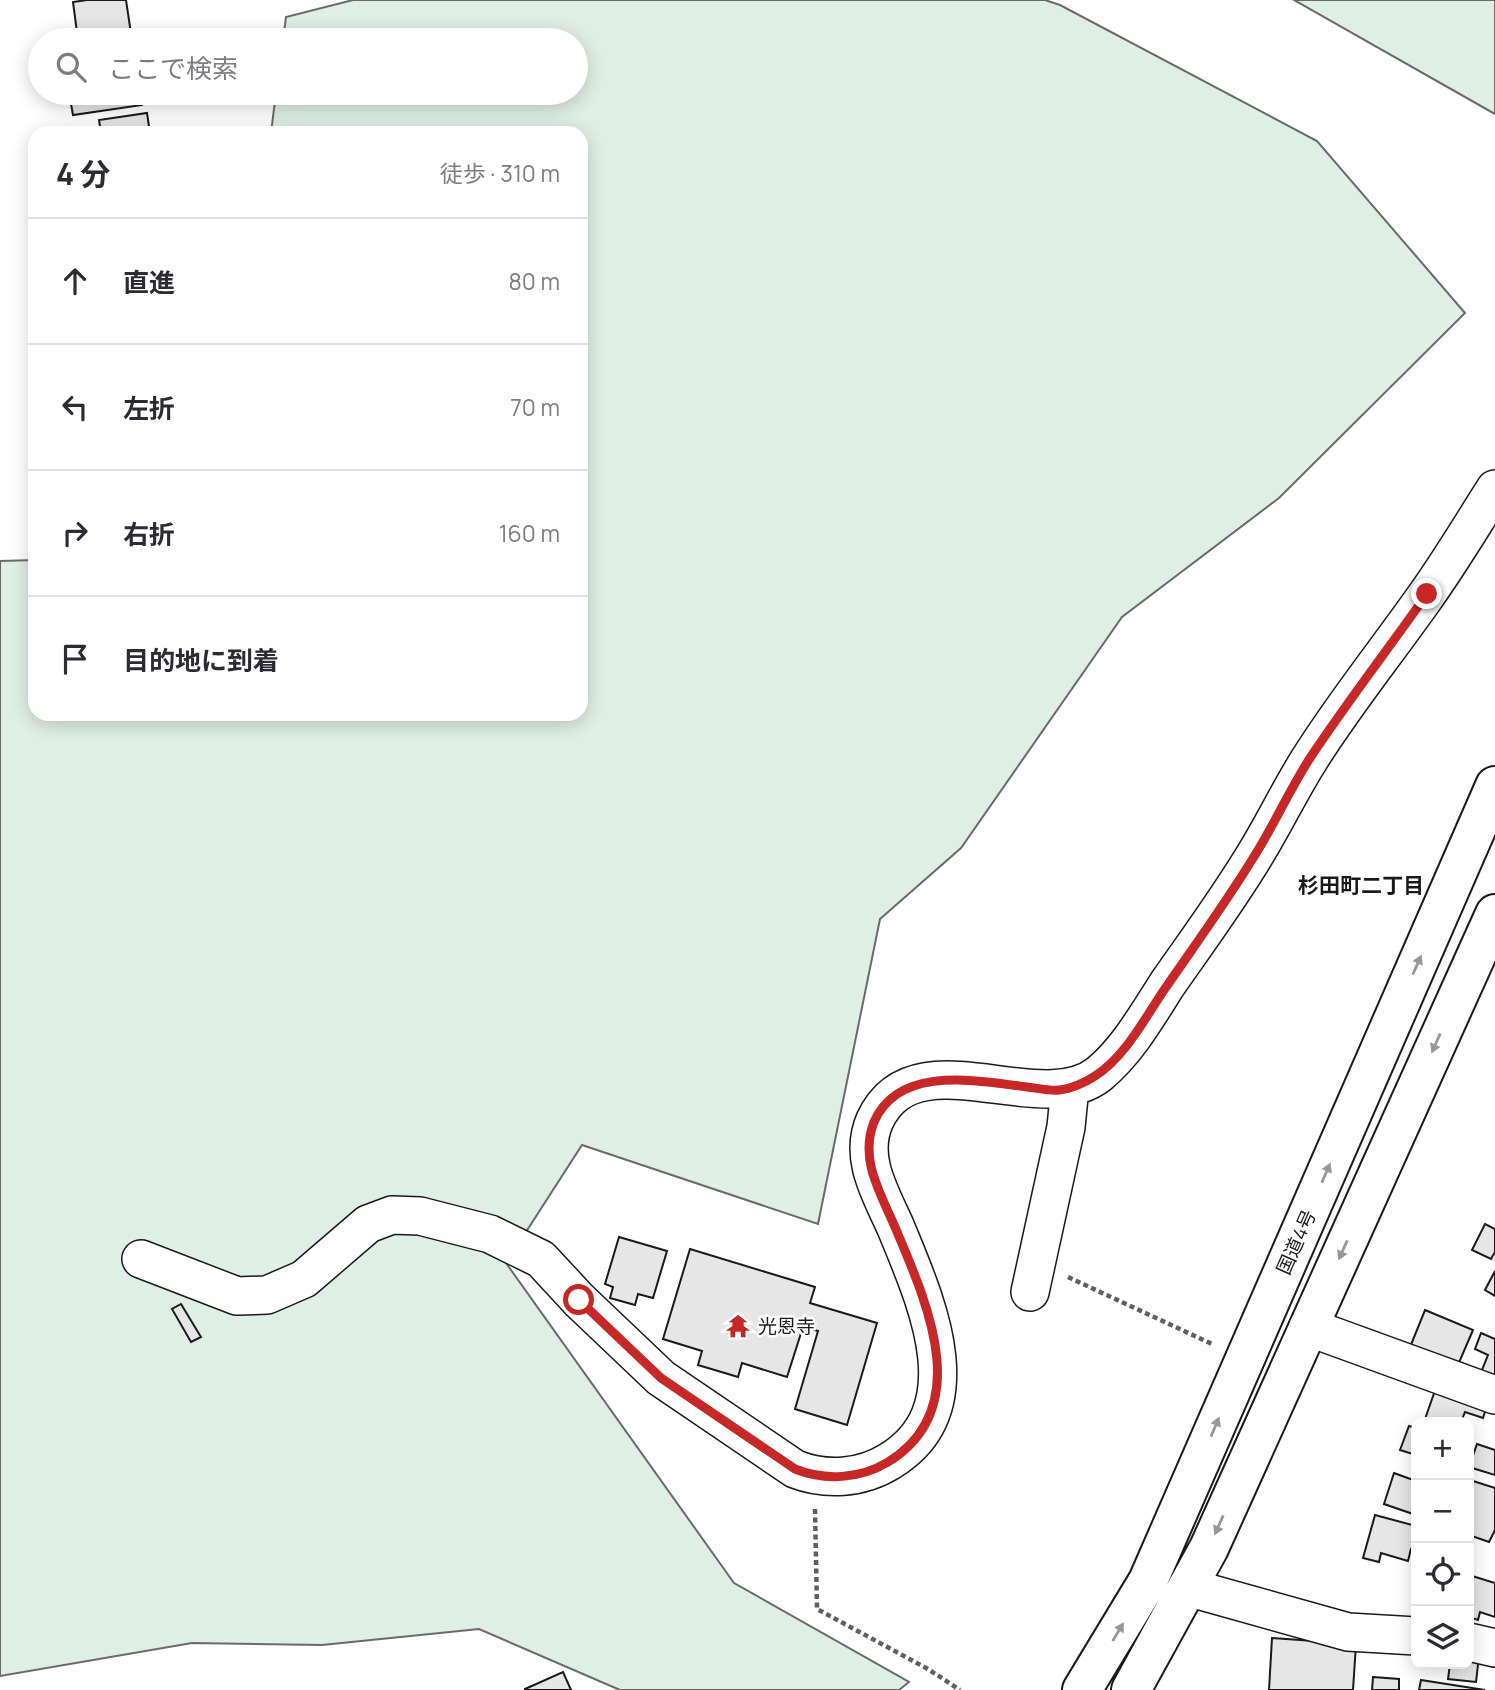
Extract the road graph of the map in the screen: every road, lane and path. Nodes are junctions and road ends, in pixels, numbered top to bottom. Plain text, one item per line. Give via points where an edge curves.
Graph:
1 (1495, 489) edge
2 (1495, 786) edge
3 (1495, 914) edge
4 (1070, 1087) junction
5 (141, 1259) dead end
6 (1033, 1277) joint
7 (1308, 1327) junction
8 (1245, 1359) junction
9 (1495, 1395) edge
10 (814, 1477) junction
11 (1187, 1587) junction
12 (1411, 1636) edge
13 (1474, 1643) edge
14 (1495, 1648) edge
15 (960, 1690) edge
16 (1082, 1690) edge
17 (1131, 1690) edge

1 - 4 street via 1310,759 1255,856 1129,1041 1099,1074
8 -> 2 highway, 国道4号
3 -> 7 highway
4 - 6 street via 1066,1128
4 - 10 street via 930,1081 895,1095 881,1110 869,1141 873,1179 939,1352 939,1391 928,1420 903,1453 881,1467 847,1477
5 - 10 street via 237,1297 267,1295 304,1279 368,1224 392,1215 421,1216 490,1234 541,1259 661,1378 748,1440
6 - 8 path
7 - 9 street
7 -> 11 highway
16 -> 8 highway, 国道4号 via 1148,1581
10 - 15 path via 817,1609
11 - 12 street via 1348,1632
11 - 17 highway
13 - 14 street

